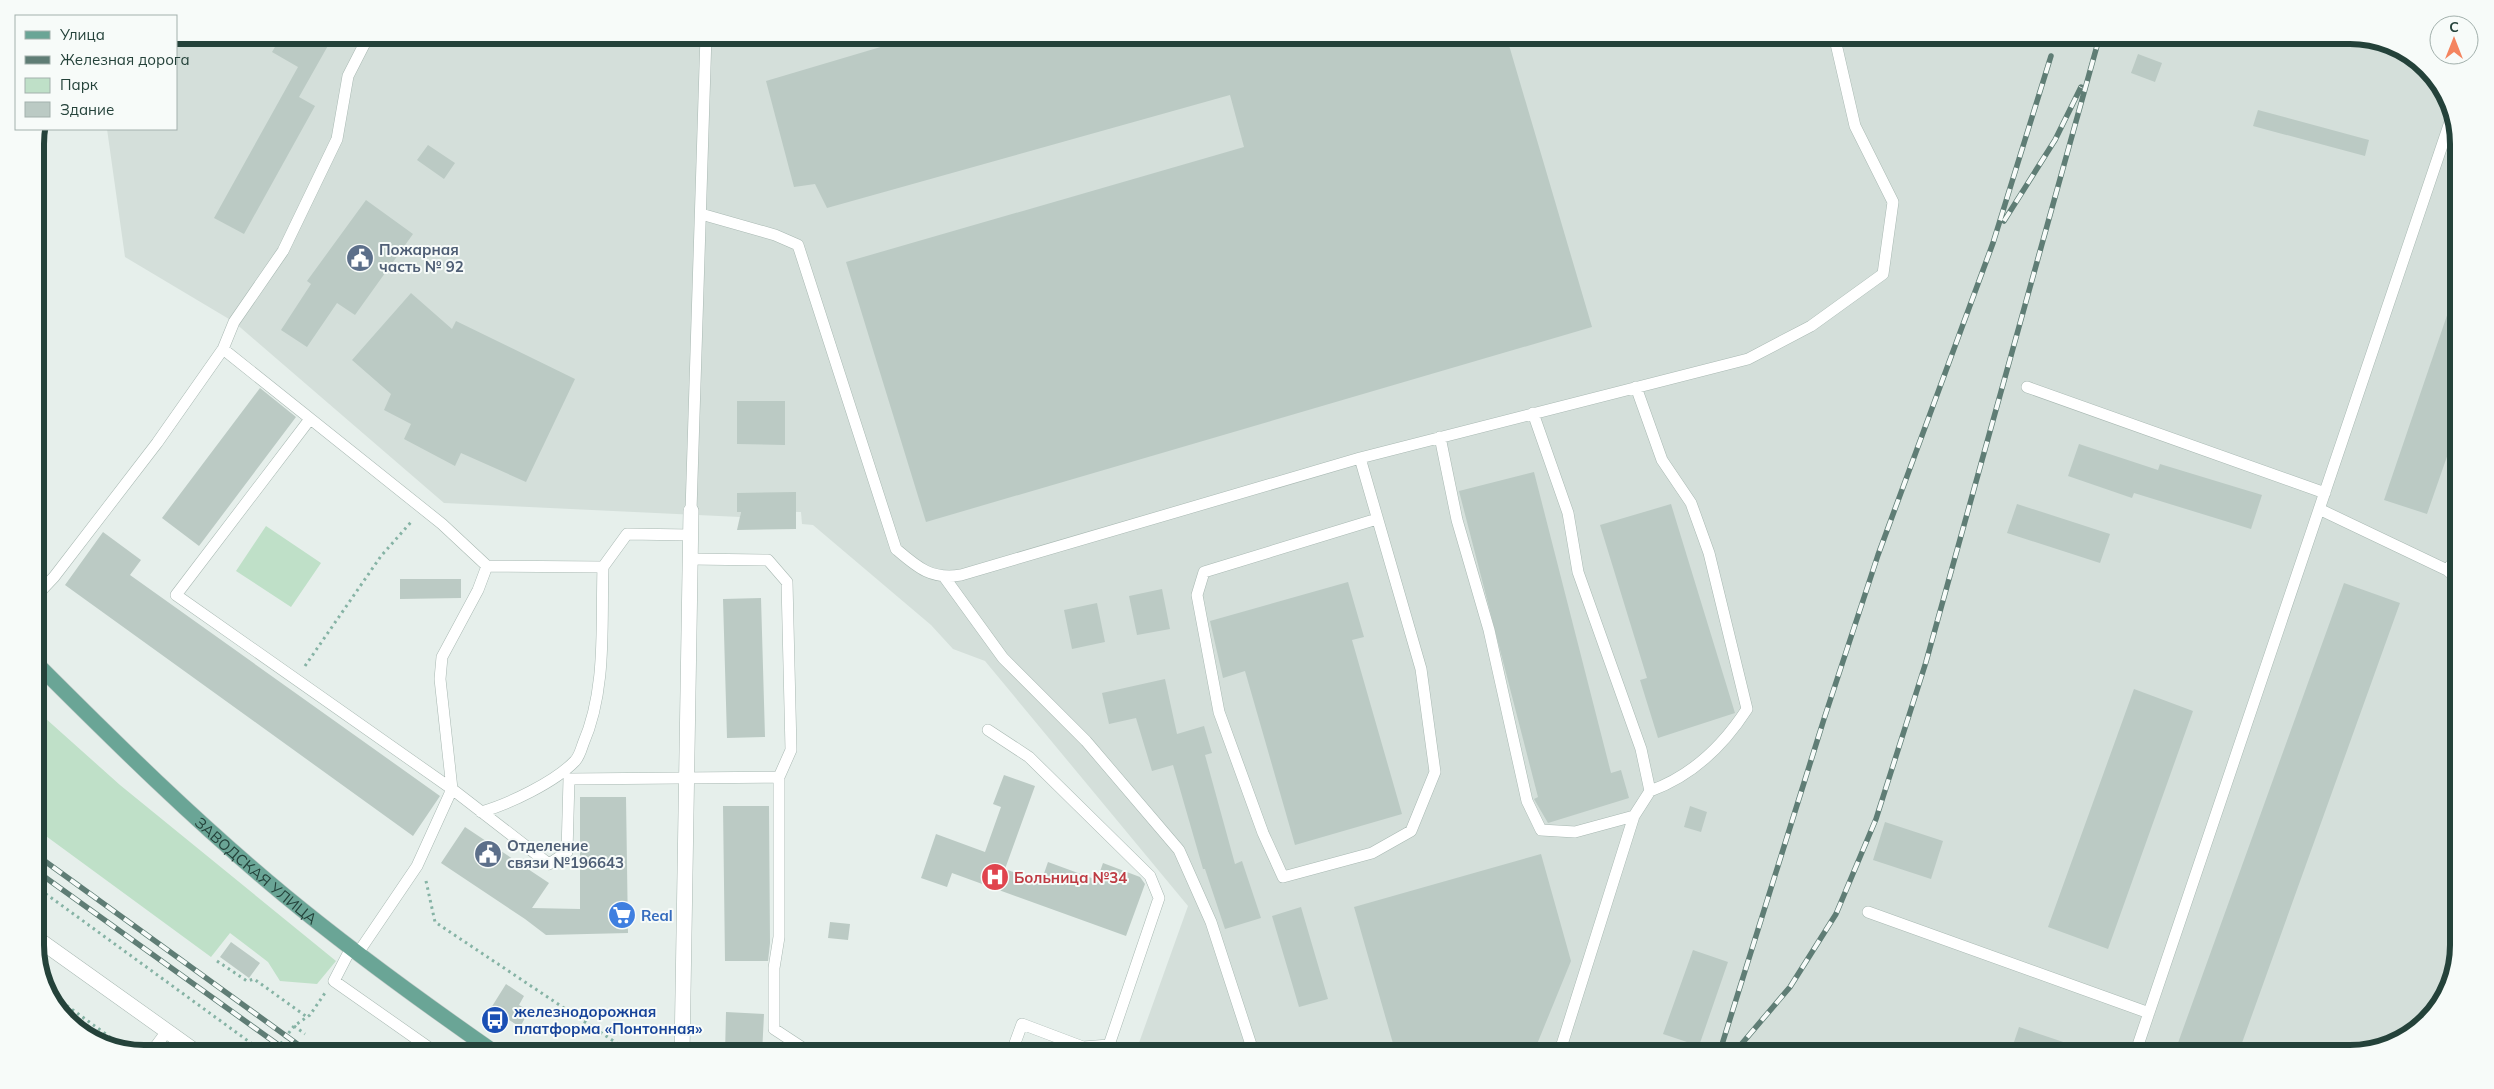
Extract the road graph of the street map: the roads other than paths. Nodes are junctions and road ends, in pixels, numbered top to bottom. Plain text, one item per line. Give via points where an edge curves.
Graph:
1 (364, 44) edge
2 (706, 44) edge
3 (1836, 44) edge
4 (2449, 128) edge
5 (701, 214) junction
6 (223, 349) junction
7 (1636, 387) junction
8 (2027, 387) dead end
9 (1533, 413) junction
10 (310, 419) junction
11 (1440, 437) junction
12 (1360, 458) junction
13 (2324, 493) junction
14 (2319, 508) junction
15 (691, 511) joint
16 (1377, 519) junction
17 (690, 535) junction
18 (690, 559) junction
19 (487, 566) junction
20 (2450, 566) edge
21 (603, 567) junction
22 (2447, 570) junction
23 (2450, 572) edge
24 (945, 578) junction
25 (44, 588) edge
26 (44, 671) edge
27 (988, 730) dead end
28 (576, 761) junction
29 (779, 777) junction
30 (686, 778) junction
31 (569, 779) junction
32 (452, 789) junction
33 (1650, 791) junction
34 (481, 812) junction
35 (1634, 816) junction
36 (1868, 912) dead end
37 (44, 943) edge
38 (354, 951) junction
39 (2149, 1013) junction
40 (167, 1031) junction
41 (157, 1045) edge
42 (186, 1045) edge
43 (425, 1045) edge
44 (485, 1045) edge
45 (682, 1045) edge
46 (798, 1045) edge
47 (1014, 1045) edge
48 (1070, 1045) edge
49 (1108, 1045) edge
50 (1251, 1045) edge
51 (1562, 1045) edge
52 (2138, 1045) edge

1 - 6 lane via 348,76 337,139 283,251 234,322
2 - 5 lane
3 - 7 lane via 1854,126 1893,202 1883,274 1812,326 1748,359
4 - 13 lane
5 - 15 lane
5 - 24 lane via 798,245 896,549 920,569
6 - 10 lane
6 - 25 lane via 157,443
7 - 9 lane
7 - 33 lane via 1662,460 1691,503 1709,553 1747,709 1729,737 1704,761 1666,785
8 - 13 lane
9 - 11 lane
9 - 33 lane via 1568,513 1578,572 1641,749
10 - 19 lane via 424,509
10 - 32 lane via 176,595
11 - 12 lane
11 - 35 lane via 1457,520 1489,630 1528,802 1541,830 1575,832
12 - 16 lane
12 - 24 lane
13 - 14 lane
14 - 22 lane
14 - 39 lane
15 - 17 street
16 - 16 lane via 1421,669 1435,772 1411,831 1372,853 1283,877 1262,833 1220,712 1198,595 1204,572
17 - 18 street
17 - 21 lane via 627,534
18 - 29 lane via 768,560 787,582 791,750
18 - 30 street
19 - 21 lane
19 - 32 lane via 478,590 442,657 440,679
20 - 22 lane
21 - 28 lane via 599,694 588,734
22 - 23 lane
24 - 50 lane via 1003,658 1086,741 1179,850 1211,922
26 - 38 main road, ЗАВОДСКАЯ УЛИЦА via 212,833
27 - 49 lane via 1029,756 1150,876 1159,898
28 - 31 lane
28 - 34 lane via 504,805
29 - 30 lane
29 - 46 lane via 779,937 774,968 774,1029
30 - 31 lane
30 - 45 street
31 - 34 lane via 567,852 549,864
32 - 34 lane
32 - 38 lane via 418,866
33 - 35 lane
35 - 51 lane
36 - 39 lane
37 - 40 street
38 - 43 lane via 334,981
38 - 44 main road, ЗАВОДСКАЯ УЛИЦА
39 - 52 lane
40 - 41 lane
40 - 42 street
47 - 48 lane via 1022,1024

